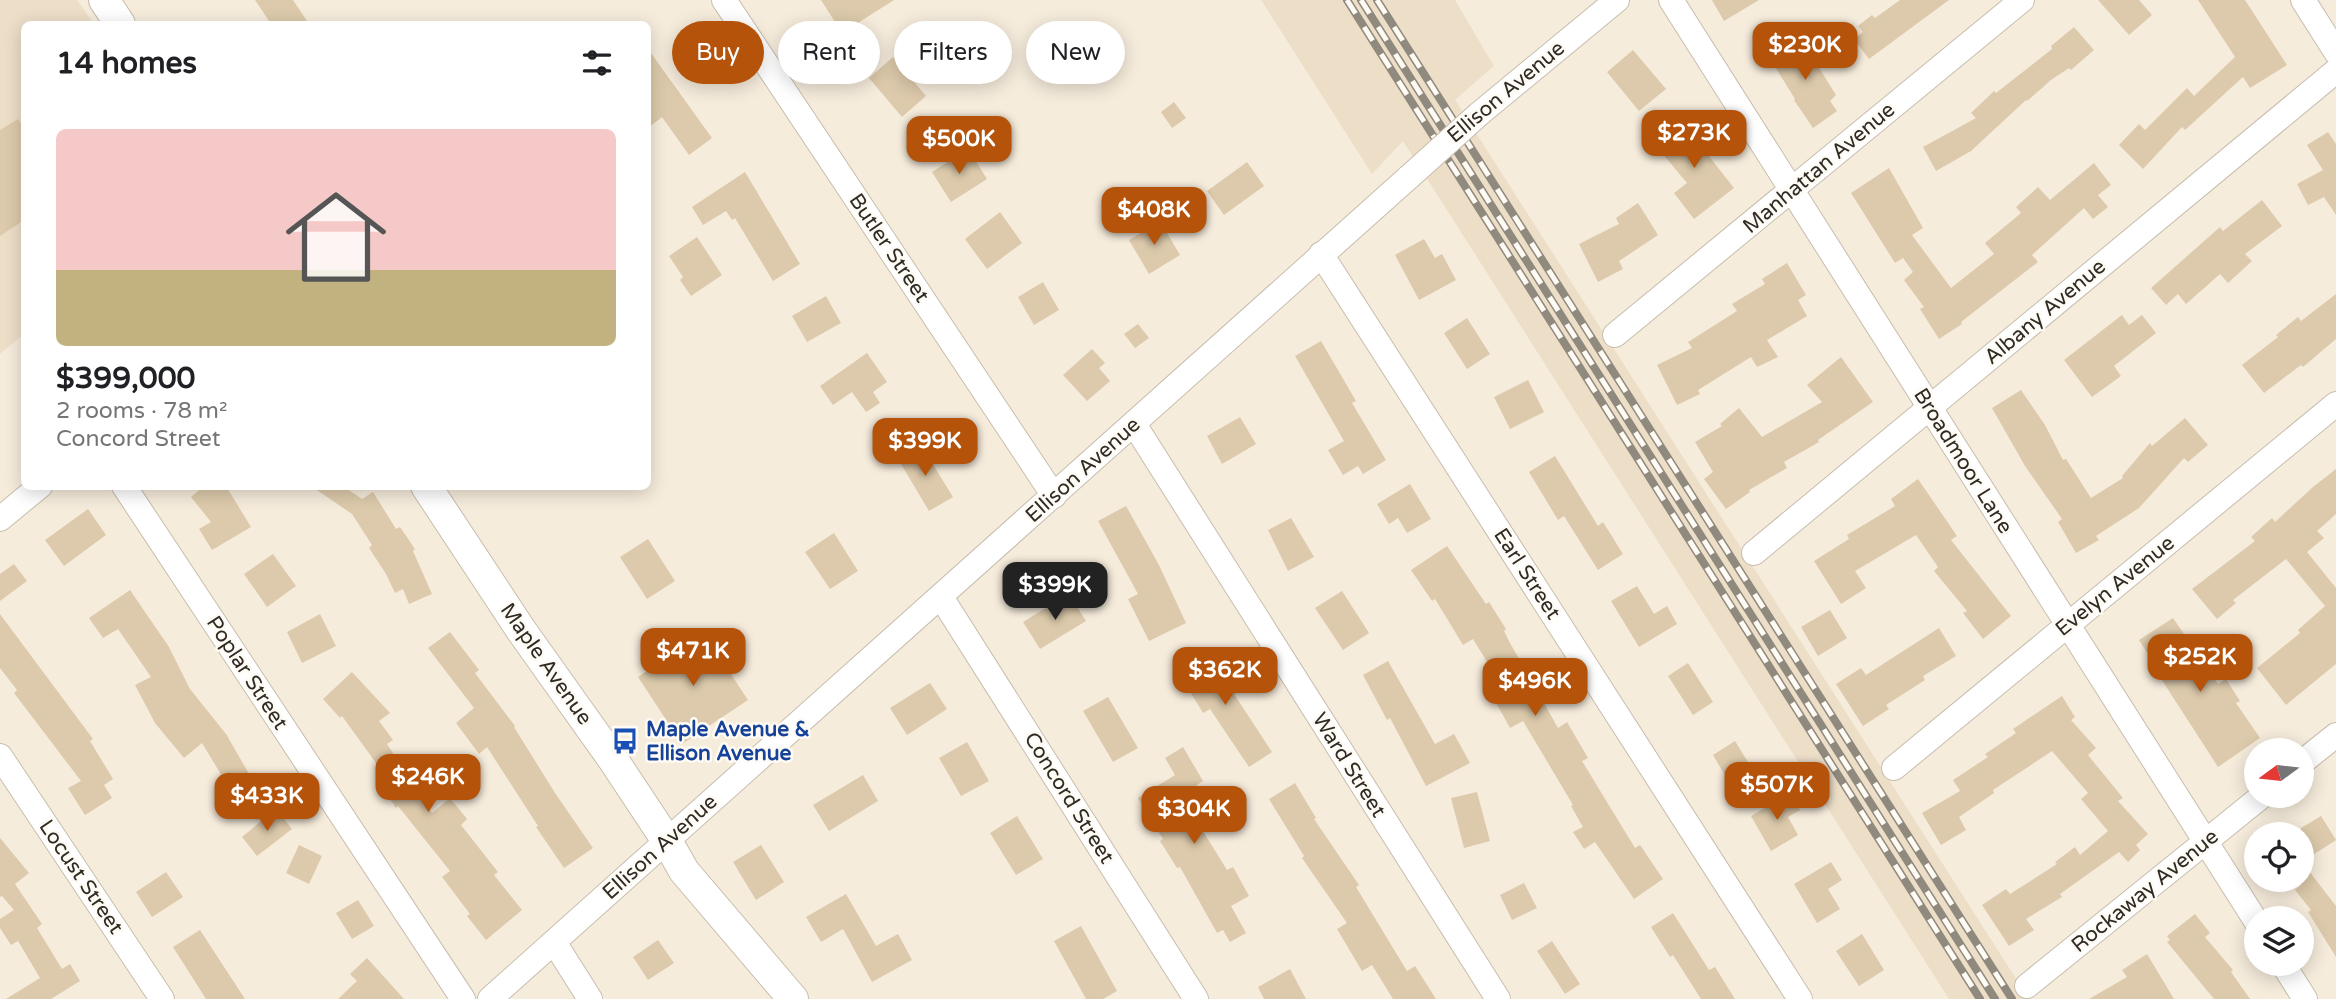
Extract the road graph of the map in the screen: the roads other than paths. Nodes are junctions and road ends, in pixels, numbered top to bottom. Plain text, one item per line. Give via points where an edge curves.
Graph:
1 (104, 0) edge
2 (724, 0) edge
3 (1617, 0) edge
4 (1671, 0) edge
5 (2022, 0) edge
6 (2303, 0) edge
7 (118, 21) edge
8 (2336, 52) edge
9 (2336, 71) edge
10 (1792, 191) junction
11 (1321, 254) junction
12 (1615, 335) dead end
13 (2336, 404) edge
14 (1929, 408) junction
15 (1133, 424) junction
16 (35, 490) edge
17 (127, 490) edge
18 (429, 490) edge
19 (1054, 496) junction
20 (0, 519) edge
21 (1754, 554) dead end
22 (941, 597) junction
23 (2067, 625) junction
24 (2336, 735) edge
25 (2314, 753) edge
26 (0, 756) edge
27 (1894, 768) dead end
28 (2247, 808) edge
29 (667, 841) junction
30 (2206, 842) junction
31 (2247, 906) edge
32 (554, 942) junction
33 (2291, 976) edge
34 (2027, 986) dead end
35 (162, 999) edge
36 (463, 999) edge
37 (490, 999) edge
38 (590, 999) edge
39 (793, 999) edge
40 (1196, 999) edge
41 (1498, 999) edge
42 (1800, 999) edge
43 (2305, 999) edge

1 - 7 main road
2 - 19 street, Butler Street
3 - 11 street, Ellison Avenue, bridge
4 - 10 street, Broadmoor Lane
5 - 10 street, Manhattan Avenue
6 - 8 street
9 - 14 street, Albany Avenue
10 - 12 street, Manhattan Avenue
10 - 14 street, Broadmoor Lane
11 - 15 street, Ellison Avenue
11 - 42 street, Earl Street
13 - 23 street, Evelyn Avenue
14 - 21 street, Albany Avenue
14 - 23 street, Broadmoor Lane
15 - 19 street, Ellison Avenue
15 - 41 street, Ward Street
16 - 20 street
17 - 36 street, Poplar Street
18 - 29 main road, Maple Avenue
19 - 22 street, Ellison Avenue
22 - 29 street, Ellison Avenue
22 - 40 street, Concord Street
23 - 27 street, Evelyn Avenue
23 - 30 street, Broadmoor Lane
24 - 25 street
26 - 35 street, Locust Street
28 - 30 street, Rockaway Avenue
29 - 32 street, Ellison Avenue
29 - 39 main road, Maple Avenue via 684,871
30 - 31 street, Broadmoor Lane
30 - 34 street, Rockaway Avenue
32 - 37 street, Ellison Avenue
32 - 38 street
33 - 43 street

